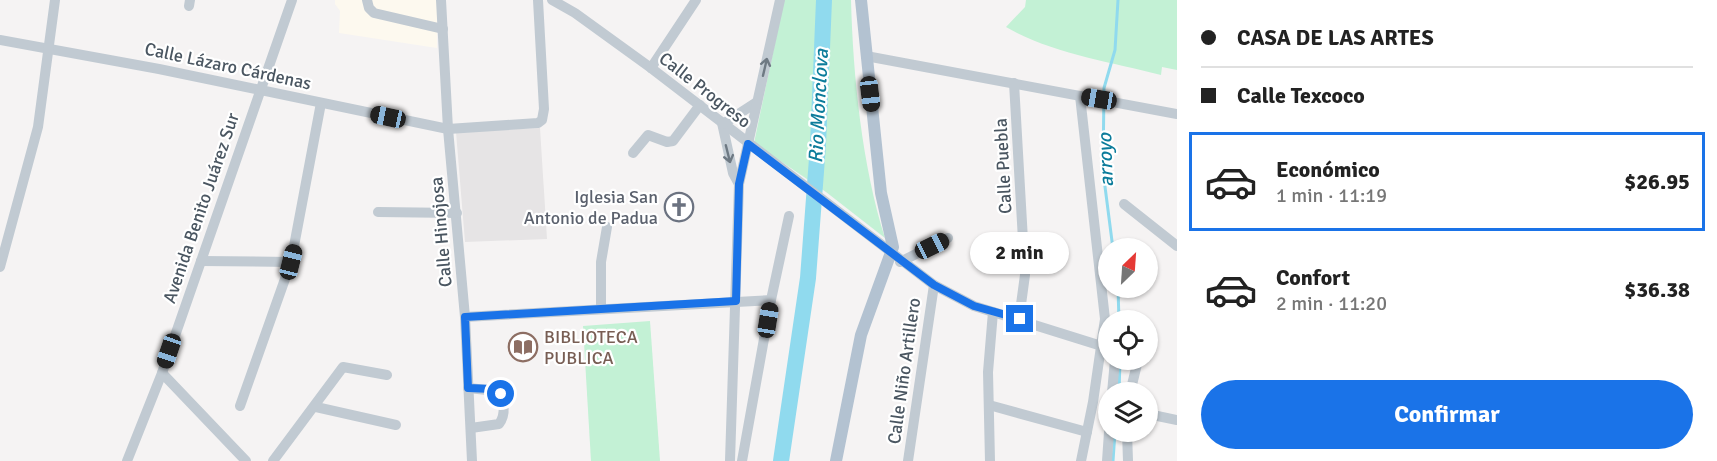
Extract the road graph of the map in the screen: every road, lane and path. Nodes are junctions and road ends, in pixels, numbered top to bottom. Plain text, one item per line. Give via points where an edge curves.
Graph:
1 (55, 0) edge
2 (292, 0) edge
3 (367, 0) edge
4 (440, 0) edge
5 (538, 0) edge
6 (552, 0) edge
7 (696, 0) edge
8 (780, 0) edge
9 (861, 0) edge
10 (443, 29) junction
11 (0, 40) edge
12 (49, 49) junction
13 (866, 56) junction
14 (651, 68) junction
15 (1014, 83) junction
16 (259, 90) junction
17 (1082, 96) junction
18 (758, 102) junction
19 (321, 103) junction
20 (700, 105) junction
21 (1177, 114) edge
22 (722, 123) junction
23 (448, 129) junction
24 (748, 144) junction
25 (633, 153) dead end
26 (739, 184) junction
27 (1124, 204) dead end
28 (378, 212) dead end
29 (457, 213) junction
30 (789, 216) dead end
31 (607, 227) dead end
32 (948, 238) dead end
33 (1177, 246) edge
34 (896, 258) junction
35 (201, 261) junction
36 (291, 262) junction
37 (0, 267) edge
38 (934, 285) junction
39 (771, 300) junction
40 (736, 301) junction
41 (601, 308) junction
42 (1104, 310) edge
43 (993, 312) junction
44 (465, 317) junction
45 (1020, 319) junction
46 (1098, 345) edge
47 (1100, 370) edge
48 (162, 373) junction
49 (387, 375) dead end
50 (468, 388) junction
51 (989, 405) junction
52 (240, 406) dead end
53 (316, 407) junction
54 (1158, 416) edge
55 (1177, 420) edge
56 (396, 425) dead end
57 (471, 428) junction
58 (1087, 432) junction
59 (1108, 442) edge
60 (1127, 442) edge
61 (235, 450) junction
62 (127, 461) edge
63 (231, 461) edge
64 (246, 461) edge
65 (273, 461) edge
66 (472, 461) edge
67 (730, 461) edge
68 (742, 461) edge
69 (836, 461) edge
70 (908, 461) edge
71 (990, 461) edge
72 (1081, 461) edge
73 (1107, 461) edge
74 (1128, 461) edge

1 - 12 street
2 - 16 street, Avenida Benito Juárez Sur
3 - 10 street via 374,13
4 - 10 street, Calle Hinojosa
5 - 23 street, Calle Lázaro Cárdenas via 544,110 541,122
6 - 14 street, Calle Progreso
7 - 14 street
18 -> 8 street
9 - 13 main road
10 - 23 street, Calle Hinojosa
11 - 12 street, Calle Lázaro Cárdenas
12 - 16 street, Calle Lázaro Cárdenas
12 - 37 street via 38,127
13 - 15 street
13 - 34 main road via 881,193
14 - 20 street, Calle Progreso
15 - 17 street
15 - 45 street, Calle Puebla via 1025,275
16 - 19 street, Calle Lázaro Cárdenas
16 - 35 street, Avenida Benito Juárez Sur
17 - 21 street
17 - 42 street
18 - 22 street
18 - 24 street
19 - 23 street, Calle Lázaro Cárdenas
19 - 36 street
20 - 22 street, Calle Progreso
20 - 25 street via 673,141 648,135
22 - 24 street, Calle Progreso
22 -> 26 street
23 - 29 street, Calle Hinojosa
24 - 26 street
24 - 34 street, Calle Progreso
26 - 40 street
27 - 33 street
28 - 29 street
29 - 44 street, Calle Hinojosa
30 - 39 street
31 - 41 street via 601,262
32 - 34 street
34 - 38 street, Calle Progreso
34 - 69 main road via 861,335
35 - 36 street
35 - 48 street, Avenida Benito Juárez Sur
36 - 52 street
38 - 43 street, Calle Progreso
38 - 70 street, Calle Niño Artillero
39 - 40 street
39 - 68 street
40 - 41 street
40 - 67 street
41 - 44 street
43 - 45 street, Calle Progreso
43 - 51 street
44 - 50 street, Calle Hinojosa
45 - 46 street, Calle Progreso
47 - 58 street
48 - 61 street
48 - 62 street, Avenida Benito Juárez Sur
49 - 53 street via 343,367
50 - 57 street, Calle Hinojosa
50 - 57 street via 497,390 503,401 499,424
51 - 58 street
51 - 71 street
53 - 56 street
53 - 65 street
54 - 55 street
57 - 66 street, Calle Hinojosa
58 - 72 street
59 - 73 street
60 - 74 street
61 - 63 street
61 - 64 street

